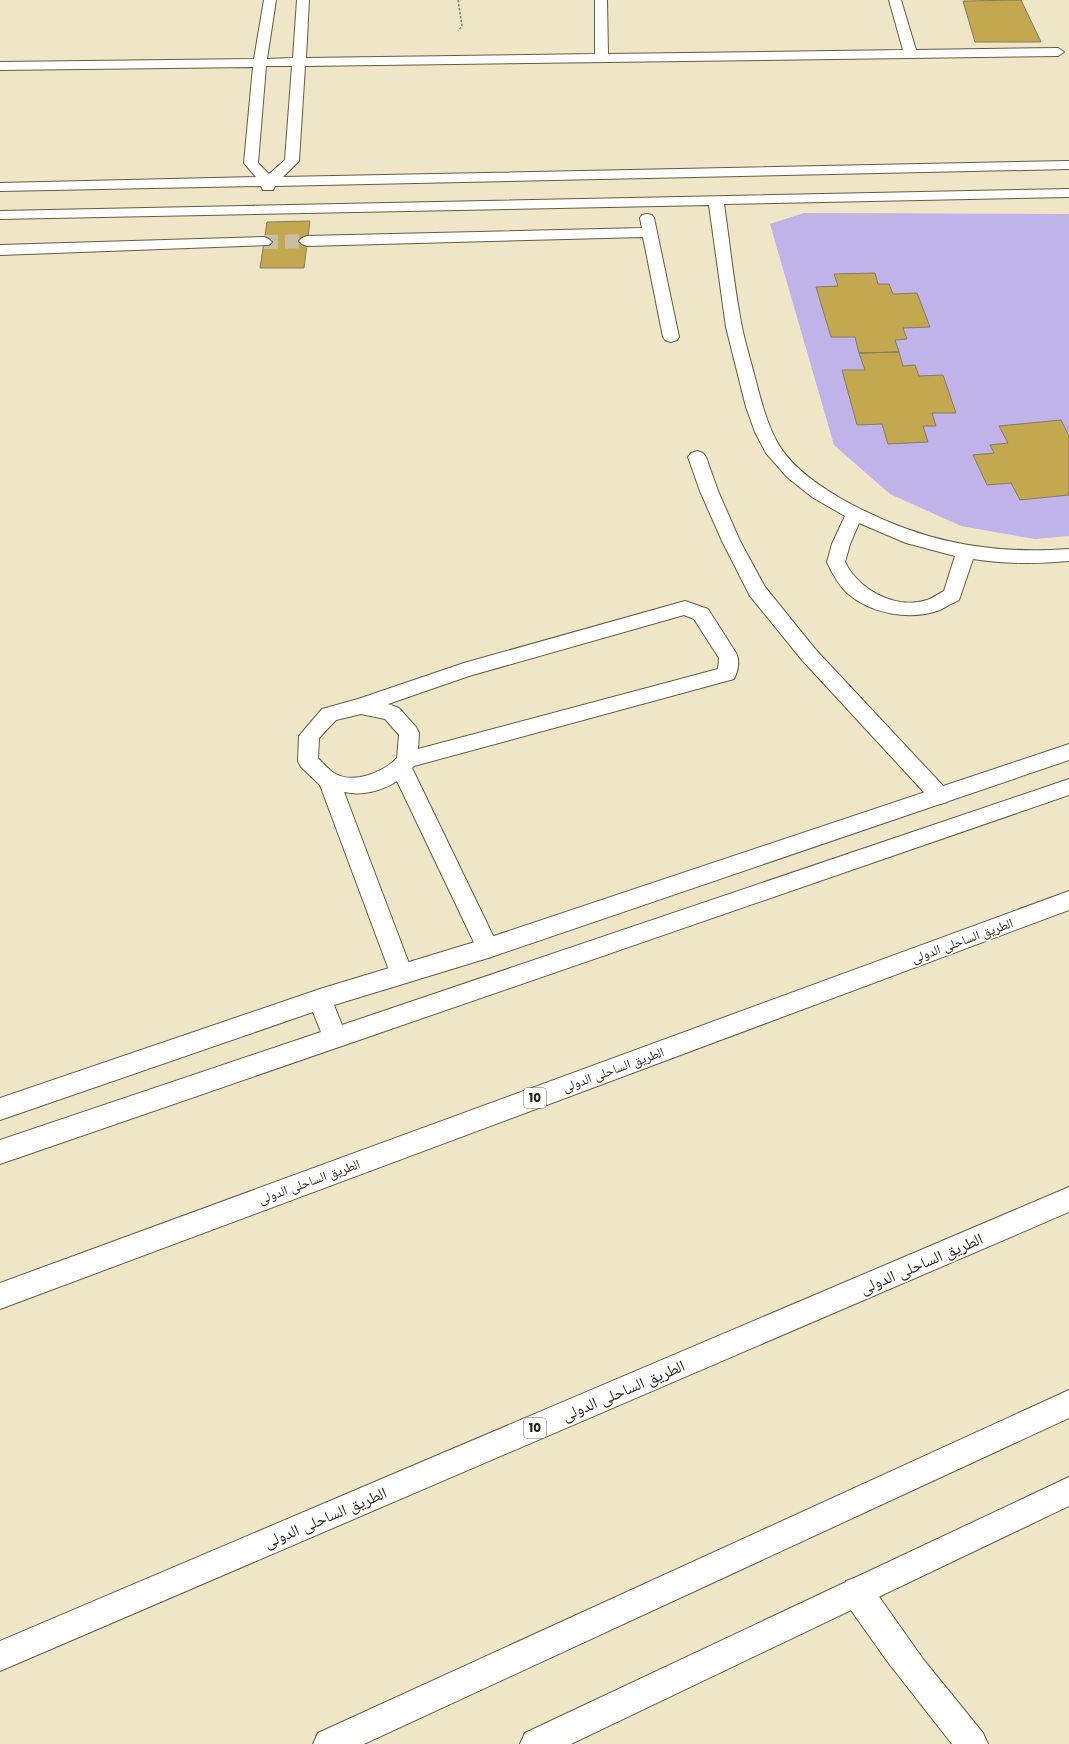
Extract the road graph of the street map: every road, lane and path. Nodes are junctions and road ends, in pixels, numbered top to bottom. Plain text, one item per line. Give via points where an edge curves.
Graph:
1 (270, 0) edge
2 (303, 0) edge
3 (601, 0) edge
4 (894, 0) edge
5 (1058, 52) dead end
6 (911, 54) junction
7 (602, 59) junction
8 (298, 63) junction
9 (260, 64) junction
10 (0, 66) edge
11 (1069, 165) edge
12 (268, 182) junction
13 (0, 187) edge
14 (1069, 193) edge
15 (716, 201) junction
16 (644, 203) junction
17 (264, 210) junction
18 (0, 215) edge
19 (650, 232) junction
20 (307, 241) tunnel mouth
21 (264, 242) tunnel mouth
22 (0, 250) edge
23 (671, 337) dead end
24 (697, 457) dead end
25 (854, 516) junction
26 (966, 552) junction
27 (1069, 554) edge
28 (361, 706) junction
29 (1069, 752) edge
30 (404, 763) junction
31 (329, 781) junction
32 (1069, 787) edge
33 (940, 796) junction
34 (1069, 900) edge
35 (488, 948) junction
36 (401, 974) junction
37 (320, 999) junction
38 (334, 1038) junction
39 (0, 1109) edge
40 (0, 1152) edge
41 (1069, 1199) edge
42 (0, 1296) edge
43 (1069, 1404) edge
44 (1069, 1491) edge
45 (857, 1592) junction
46 (0, 1656) edge
47 (329, 1744) edge
48 (536, 1744) edge
49 (972, 1744) edge

1 - 9 main road
2 - 8 main road
3 - 7 main road
4 - 6 main road
5 - 6 main road
6 - 7 main road
7 - 8 main road
8 - 9 main road
8 - 12 main road via 292,161
9 - 10 main road
9 - 12 main road via 251,163
11 - 12 main road
12 - 13 main road
12 - 17 main road
14 - 15 main road
15 - 16 main road
15 - 25 main road via 734,327 755,410 767,441 788,468 810,488
16 - 17 main road
16 - 19 main road
17 - 18 main road
19 - 20 main road
19 - 23 main road
21 - 22 main road
24 - 33 main road via 708,491 757,592 809,655
25 - 26 main road via 932,544
25 - 26 main road via 840,544 836,562 846,580 866,598 889,606 911,609 933,605 952,595
26 - 27 main road via 1038,558
28 - 30 main road via 392,713 401,723 409,734
28 - 30 main road via 464,670 685,608 701,614 729,658 726,674
28 - 31 main road via 329,714 309,736 308,762
29 - 33 main road
30 - 31 main road via 381,781 355,786
30 - 35 main road
31 - 36 main road
32 - 38 main road
33 - 35 main road
34 - 42 main road, الطريق الساحلى الدولى / 10
35 - 36 main road
36 - 37 main road
37 - 38 main road
37 - 39 main road
38 - 40 main road
41 - 46 main road, الطريق الساحلى الدولى / 10
43 - 47 main road
44 - 45 main road
45 - 48 main road
45 - 49 main road via 932,1696

